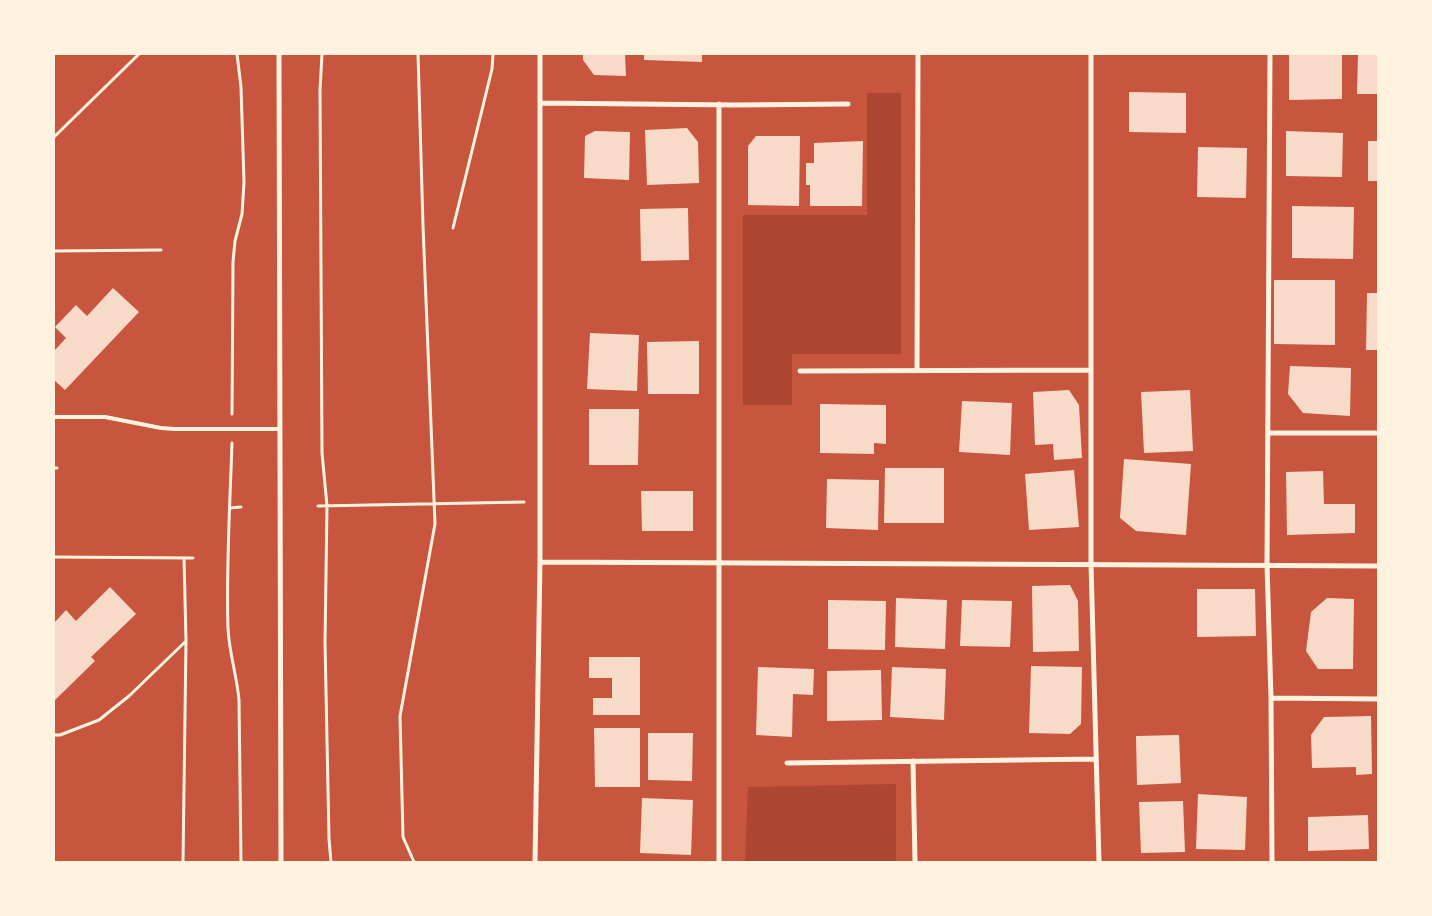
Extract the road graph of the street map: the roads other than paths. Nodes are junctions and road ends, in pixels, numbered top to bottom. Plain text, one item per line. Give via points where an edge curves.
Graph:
1 (279, 54) edge
2 (540, 54) edge
3 (918, 54) edge
4 (1091, 54) edge
5 (1270, 54) edge
6 (540, 102) junction
7 (720, 104) junction
8 (848, 104) dead end
9 (917, 370) junction
10 (1091, 370) junction
11 (800, 371) dead end
12 (54, 417) edge
13 (280, 428) junction
14 (1268, 432) junction
15 (1378, 432) edge
16 (540, 562) junction
17 (720, 563) junction
18 (1091, 564) junction
19 (1267, 565) junction
20 (1378, 566) edge
21 (1271, 698) junction
22 (1378, 699) edge
23 (1096, 758) junction
24 (913, 761) junction
25 (787, 762) dead end
26 (281, 862) edge
27 (535, 862) edge
28 (720, 862) edge
29 (914, 862) edge
30 (1099, 862) edge
31 (1272, 862) edge

1 - 13 street
2 - 6 street
3 - 9 street
4 - 10 street
5 - 14 street
6 - 7 street
6 - 16 street
7 - 8 street
7 - 17 street
9 - 10 street
9 - 11 street
10 - 18 street
12 - 13 lane via 105,417 161,428
13 - 26 street
14 - 15 street
14 - 19 street
16 - 17 street
16 - 27 street
17 - 18 street
17 - 28 street
18 - 19 street
18 - 23 street
19 - 20 street
19 - 21 street
21 - 22 street
21 - 31 street
23 - 24 street
23 - 30 street
24 - 25 street
24 - 29 street

